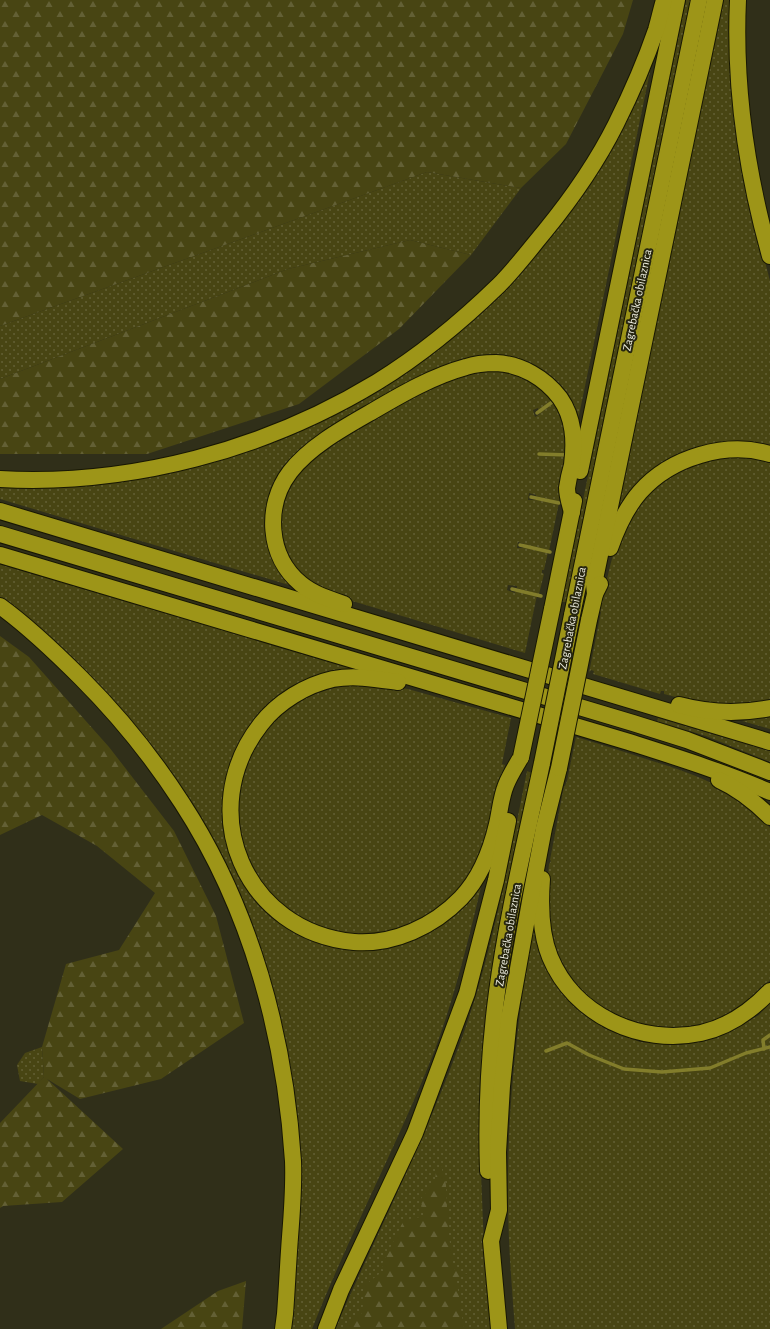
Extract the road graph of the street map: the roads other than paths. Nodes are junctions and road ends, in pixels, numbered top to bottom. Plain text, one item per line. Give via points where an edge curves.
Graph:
1 (664, 0) edge
2 (677, 0) edge
3 (699, 0) edge
4 (715, 0) edge
5 (738, 0) edge
6 (770, 256) edge
7 (770, 454) edge
8 (0, 479) edge
9 (0, 512) edge
10 (572, 512) junction
11 (0, 534) edge
12 (0, 555) edge
13 (595, 594) junction
14 (0, 606) edge
15 (383, 627) junction
16 (585, 687) junction
17 (472, 695) junction
18 (770, 708) edge
19 (770, 742) edge
20 (666, 753) junction
21 (522, 756) junction
22 (770, 772) edge
23 (770, 792) edge
24 (770, 818) edge
25 (544, 828) junction
26 (770, 991) edge
27 (491, 1241) junction
28 (283, 1329) edge
29 (326, 1329) edge
30 (499, 1329) edge

1 - 8 highway via 634,87 615,126 564,207 500,284 421,352 378,381 298,423 193,459 88,478 33,481
2 - 10 highway, Zagrebačka obilaznica
3 - 27 highway, Zagrebačka obilaznica, bridge via 512,906 497,992 488,1084 487,1152
4 - 13 highway via 594,584
5 - 6 highway via 740,92 749,160 761,225
7 - 13 highway via 732,450 701,455 673,467 651,482 641,491 619,524
9 - 15 highway
10 - 15 highway via 567,490 574,447 570,416 552,388 527,371 496,363 465,367 417,387 359,419 317,447 291,471 277,497 273,513 273,531 280,557 293,577 301,584 325,597 360,609
10 - 21 highway, Zagrebačka obilaznica, bridge
11 - 22 highway via 632,723
12 - 17 highway
13 - 25 highway, bridge
14 - 28 highway via 49,646 97,694 140,744 182,803 208,847 242,922 263,982 279,1048 293,1162 293,1201
15 - 16 highway
16 - 18 highway via 613,686 682,706 713,711 742,712
16 - 19 highway
17 - 20 highway
17 - 21 highway via 450,694 378,679 345,678 324,682 304,690 281,704 267,717 249,741 238,762 233,780 230,818 243,866 261,895 298,926 332,938 371,942 397,937 423,927 452,907 476,877 493,839 506,786
20 - 23 highway
20 - 24 highway via 684,766 718,779 742,793
21 - 29 highway, Zagrebačka obilaznica via 496,880 467,993 415,1133 341,1290
25 - 26 highway via 548,840 541,890 544,935 551,958 563,979 579,999 592,1009 615,1024 641,1033 685,1035 702,1033 734,1020 750,1010
25 - 27 highway via 509,1019 498,1152 499,1210
27 - 30 highway, Zagrebačka obilaznica

